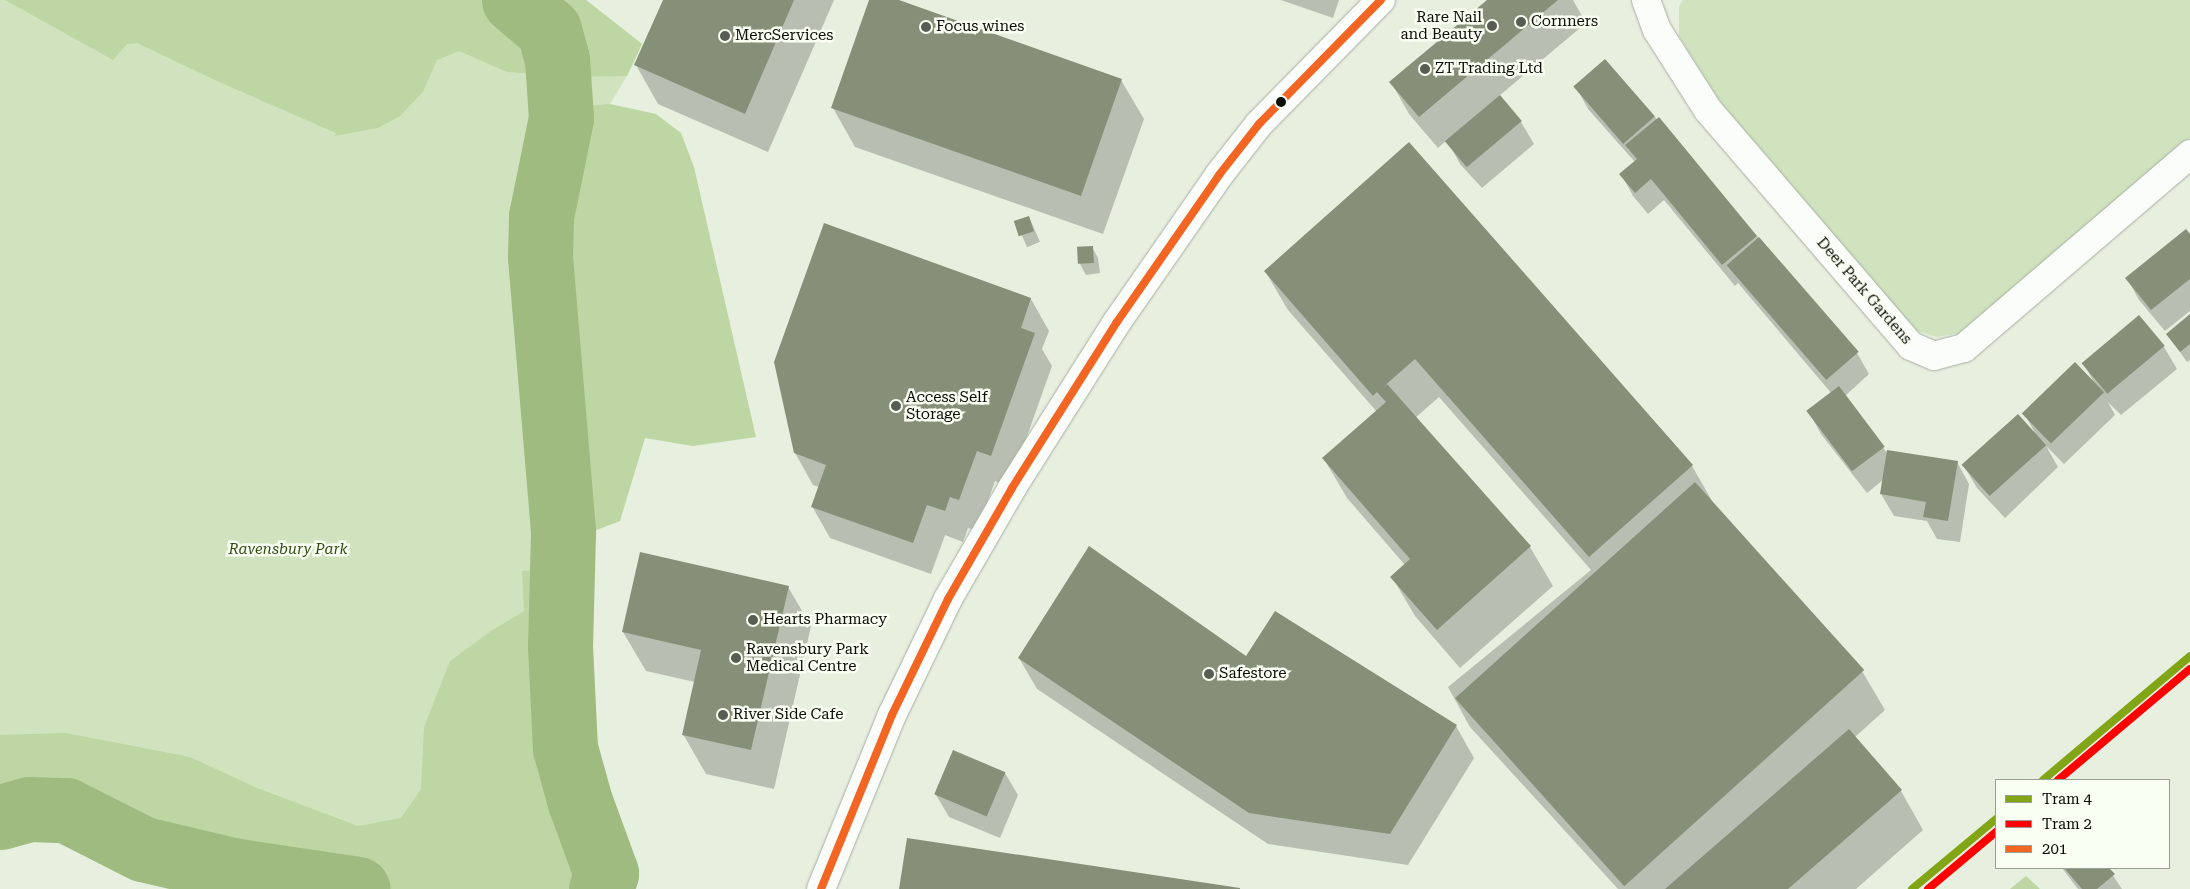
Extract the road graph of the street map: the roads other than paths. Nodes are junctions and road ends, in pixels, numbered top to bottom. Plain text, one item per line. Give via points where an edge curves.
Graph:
1 (1381, 0) edge
2 (1646, 0) edge
3 (2190, 154) edge
4 (821, 889) edge

1 - 4 main road via 1259,124 1219,175 1117,322 1012,488 948,599 892,714
2 - 3 main road, Deer Park Gardens via 1656,30 1708,110 1911,346 1934,356 1964,348

